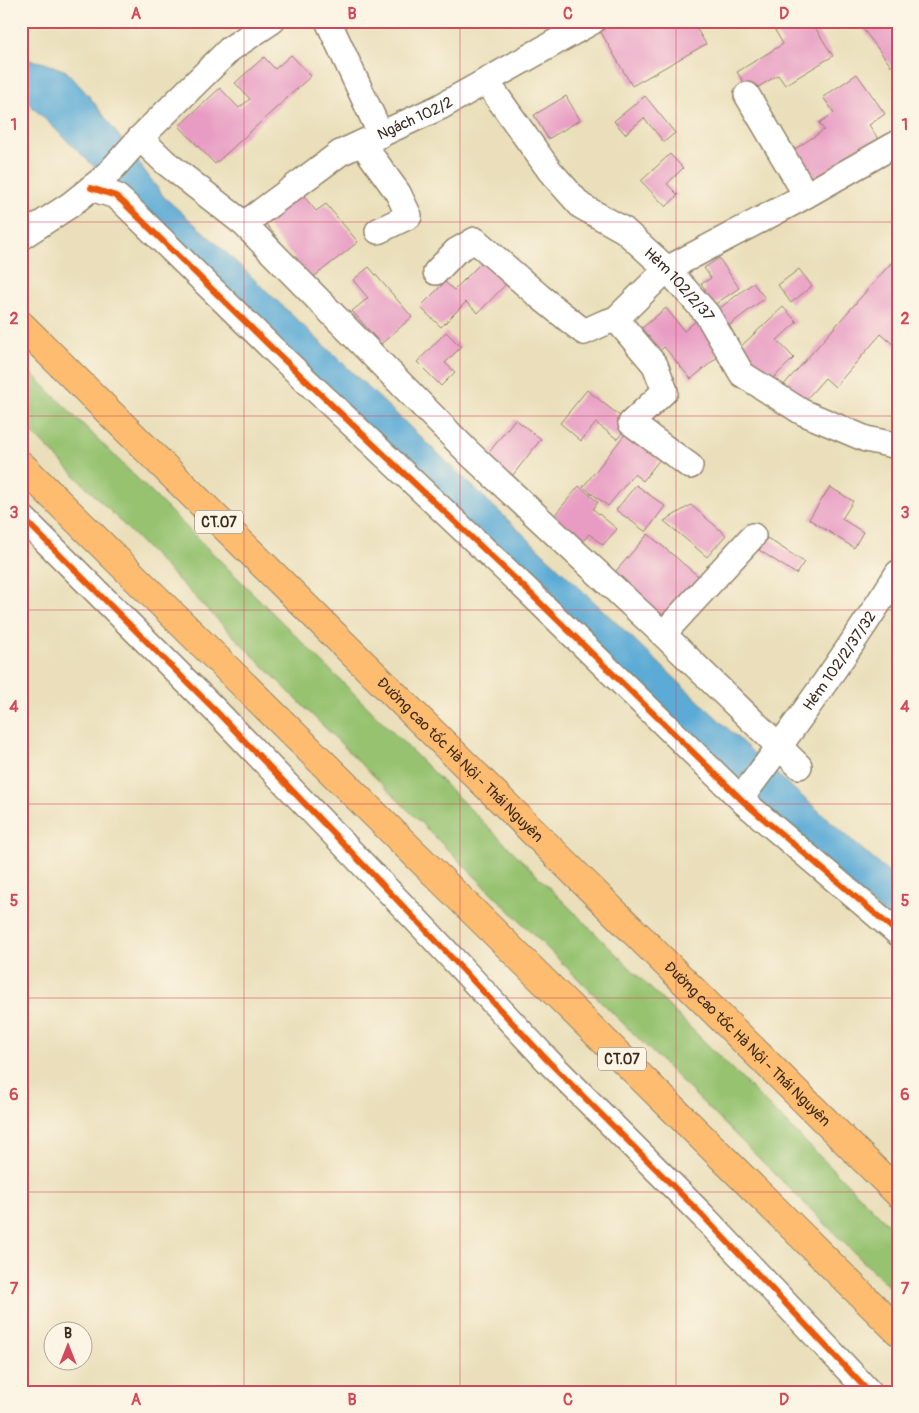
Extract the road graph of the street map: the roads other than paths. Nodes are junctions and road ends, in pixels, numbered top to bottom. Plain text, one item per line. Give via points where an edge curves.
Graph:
1 (272, 21) edge
2 (328, 21) edge
3 (592, 21) edge
4 (486, 81) junction
5 (747, 95) dead end
6 (371, 139) junction
7 (136, 142) junction
8 (898, 143) edge
9 (98, 182) junction
10 (806, 195) junction
11 (244, 224) junction
12 (378, 232) dead end
13 (21, 237) edge
14 (667, 269) junction
15 (436, 272) dead end
16 (616, 319) junction
17 (21, 326) edge
18 (898, 446) edge
19 (21, 465) edge
20 (690, 466) dead end
21 (21, 516) edge
22 (754, 536) dead end
23 (898, 573) edge
24 (663, 634) junction
25 (780, 747) junction
26 (799, 766) dead end
27 (741, 798) junction
28 (898, 933) edge
29 (898, 1192) edge
30 (898, 1332) edge
31 (869, 1392) edge

1 - 7 street via 230,49
2 - 6 street
3 - 4 street, Ngách 102/2
4 - 6 street, Ngách 102/2 via 440,107
4 - 14 street, Hẻm 102/2/37 via 550,171 581,206 624,230
5 - 10 street
6 - 11 street, Ngách 102/2 via 340,153
6 - 12 street via 409,216
7 - 9 street
7 - 11 street
8 - 10 street
9 - 13 street
9 - 27 street via 124,203
10 - 14 street
11 - 24 street via 468,452
14 - 16 street
14 - 18 street, Hẻm 102/2/37 via 708,314 742,374 802,412 866,439
15 - 16 street via 456,251 475,240 584,332
16 - 20 street via 655,365 665,391 631,423
17 - 29 highway, Đường cao tốc Hà Nội - Thái Nguyên / CT.07
19 - 30 highway, CT.07
21 - 31 street via 230,726
22 - 24 street
23 - 25 street, Hẻm 102/2/37/32
24 - 25 street
25 - 26 street
25 - 27 street, Hẻm 102/2/37/32
27 - 28 street

